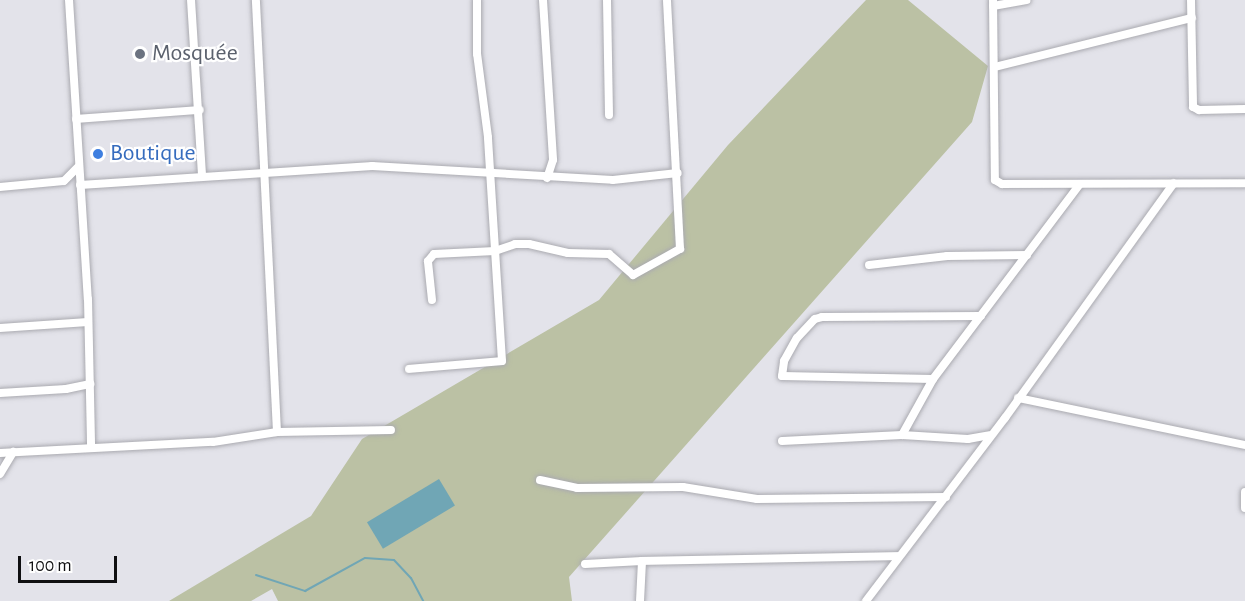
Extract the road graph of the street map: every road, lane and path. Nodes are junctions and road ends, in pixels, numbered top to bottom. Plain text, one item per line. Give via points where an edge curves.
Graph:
1 (69, 0) edge
2 (191, 0) edge
3 (256, 0) edge
4 (477, 0) edge
5 (543, 0) edge
6 (607, 0) edge
7 (667, 0) edge
8 (1026, 0) edge
9 (1191, 0) edge
10 (993, 3) edge
11 (1191, 18) junction
12 (995, 67) junction
13 (1245, 109) edge
14 (200, 110) junction
15 (609, 115) dead end
16 (76, 119) junction
17 (79, 166) junction
18 (678, 173) junction
19 (263, 174) junction
20 (488, 174) junction
21 (202, 177) junction
22 (547, 178) junction
23 (1174, 183) junction
24 (1245, 183) edge
25 (1080, 184) junction
26 (80, 185) junction
27 (0, 187) edge
28 (495, 251) junction
29 (1027, 255) junction
30 (869, 265) dead end
31 (432, 300) dead end
32 (981, 316) junction
33 (88, 322) junction
34 (0, 328) edge
35 (409, 369) dead end
36 (933, 379) junction
37 (90, 384) junction
38 (0, 393) edge
39 (1018, 398) junction
40 (391, 430) dead end
41 (277, 432) junction
42 (902, 435) junction
43 (990, 435) junction
44 (782, 441) dead end
45 (1245, 445) edge
46 (91, 447) junction
47 (13, 452) junction
48 (0, 453) edge
49 (0, 474) edge
50 (540, 480) dead end
51 (1245, 492) edge
52 (946, 497) junction
53 (1245, 508) edge
54 (899, 555) junction
55 (642, 561) junction
56 (585, 564) dead end
57 (640, 601) edge
58 (866, 601) edge

1 - 16 street
2 - 14 street
3 - 19 street
4 - 20 street via 477,54
5 - 22 street via 553,160
6 - 15 street
7 - 18 street
8 - 10 street
9 - 11 street
10 - 12 street
11 - 12 street
11 - 13 street via 1192,107
12 - 25 street via 995,180 1002,184
14 - 16 street
14 - 21 street
16 - 17 street
17 - 26 street
17 - 27 street via 64,181
18 - 22 street via 614,180
18 - 28 street via 682,245 677,252 639,273 633,275 609,254 599,252 568,253 529,244
19 - 20 street via 372,166
19 - 21 street
19 - 41 street
20 - 22 street
20 - 28 street
21 - 26 street
23 - 24 street
23 - 25 street
23 - 39 street
25 - 29 street
26 - 33 street
28 - 31 street via 434,254 428,261
28 - 35 street via 502,362
29 - 30 street via 947,256
29 - 32 street
32 - 36 street
32 - 36 street via 822,316 814,319 797,338 784,361 782,376 872,381
33 - 34 street
33 - 37 street
36 - 42 street
37 - 38 street
37 - 46 street
39 - 43 street
39 - 45 street
40 - 41 street
41 - 46 street via 213,442
42 - 43 street via 945,439
42 - 44 street
43 - 52 street
46 - 47 street
47 - 48 street
47 - 49 street
50 - 52 street via 577,488 683,487 757,500
51 - 53 street
52 - 54 street
54 - 55 street
54 - 58 street
55 - 56 street
55 - 57 street

